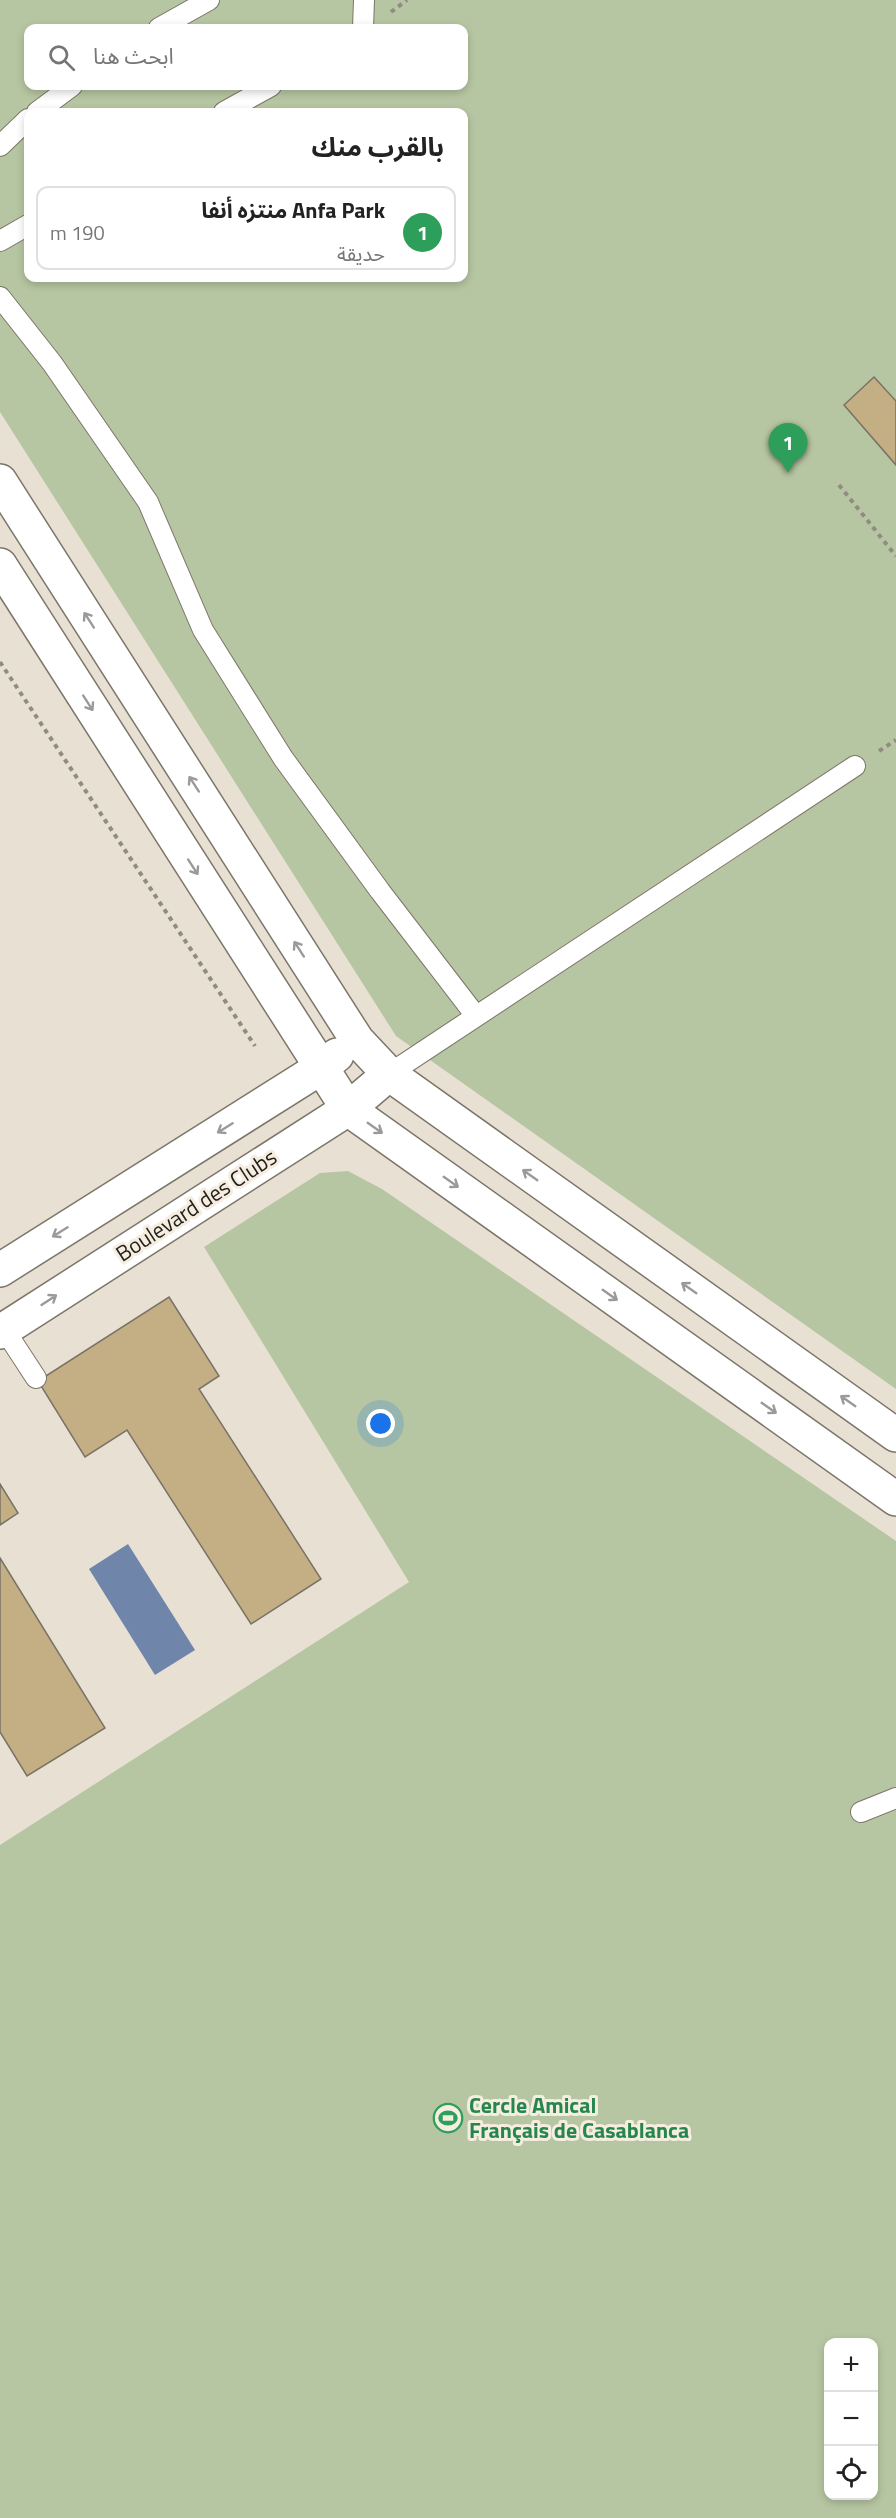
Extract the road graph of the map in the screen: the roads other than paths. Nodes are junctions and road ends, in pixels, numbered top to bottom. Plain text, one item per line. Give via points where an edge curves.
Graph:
1 (209, 0) edge
2 (364, 0) edge
3 (166, 24) edge
4 (363, 24) edge
5 (67, 90) edge
6 (264, 90) edge
7 (42, 108) edge
8 (231, 108) edge
9 (24, 123) edge
10 (0, 146) edge
11 (24, 227) edge
12 (0, 241) edge
13 (0, 297) edge
14 (0, 481) edge
15 (0, 565) edge
16 (855, 766) dead end
17 (476, 1016) junction
18 (357, 1040) junction
19 (322, 1067) junction
20 (389, 1074) junction
21 (348, 1109) junction
22 (0, 1270) edge
23 (2, 1331) edge
24 (36, 1378) dead end
25 (896, 1435) edge
26 (896, 1499) edge
27 (896, 1798) edge
28 (861, 1812) dead end

1 - 3 lane
2 - 4 lane
5 - 7 lane
6 - 8 lane
9 - 10 lane
11 - 12 lane
13 - 17 lane via 52,363 148,502 203,630 283,758
18 -> 14 street
15 -> 19 street
16 - 17 lane
17 - 20 lane
18 - 19 street
18 - 20 street
19 - 21 street
19 -> 22 street
20 - 21 street, Boulevard des Clubs
25 -> 20 street
23 -> 21 street, Boulevard des Clubs
21 -> 26 street
23 - 24 lane
27 - 28 lane

